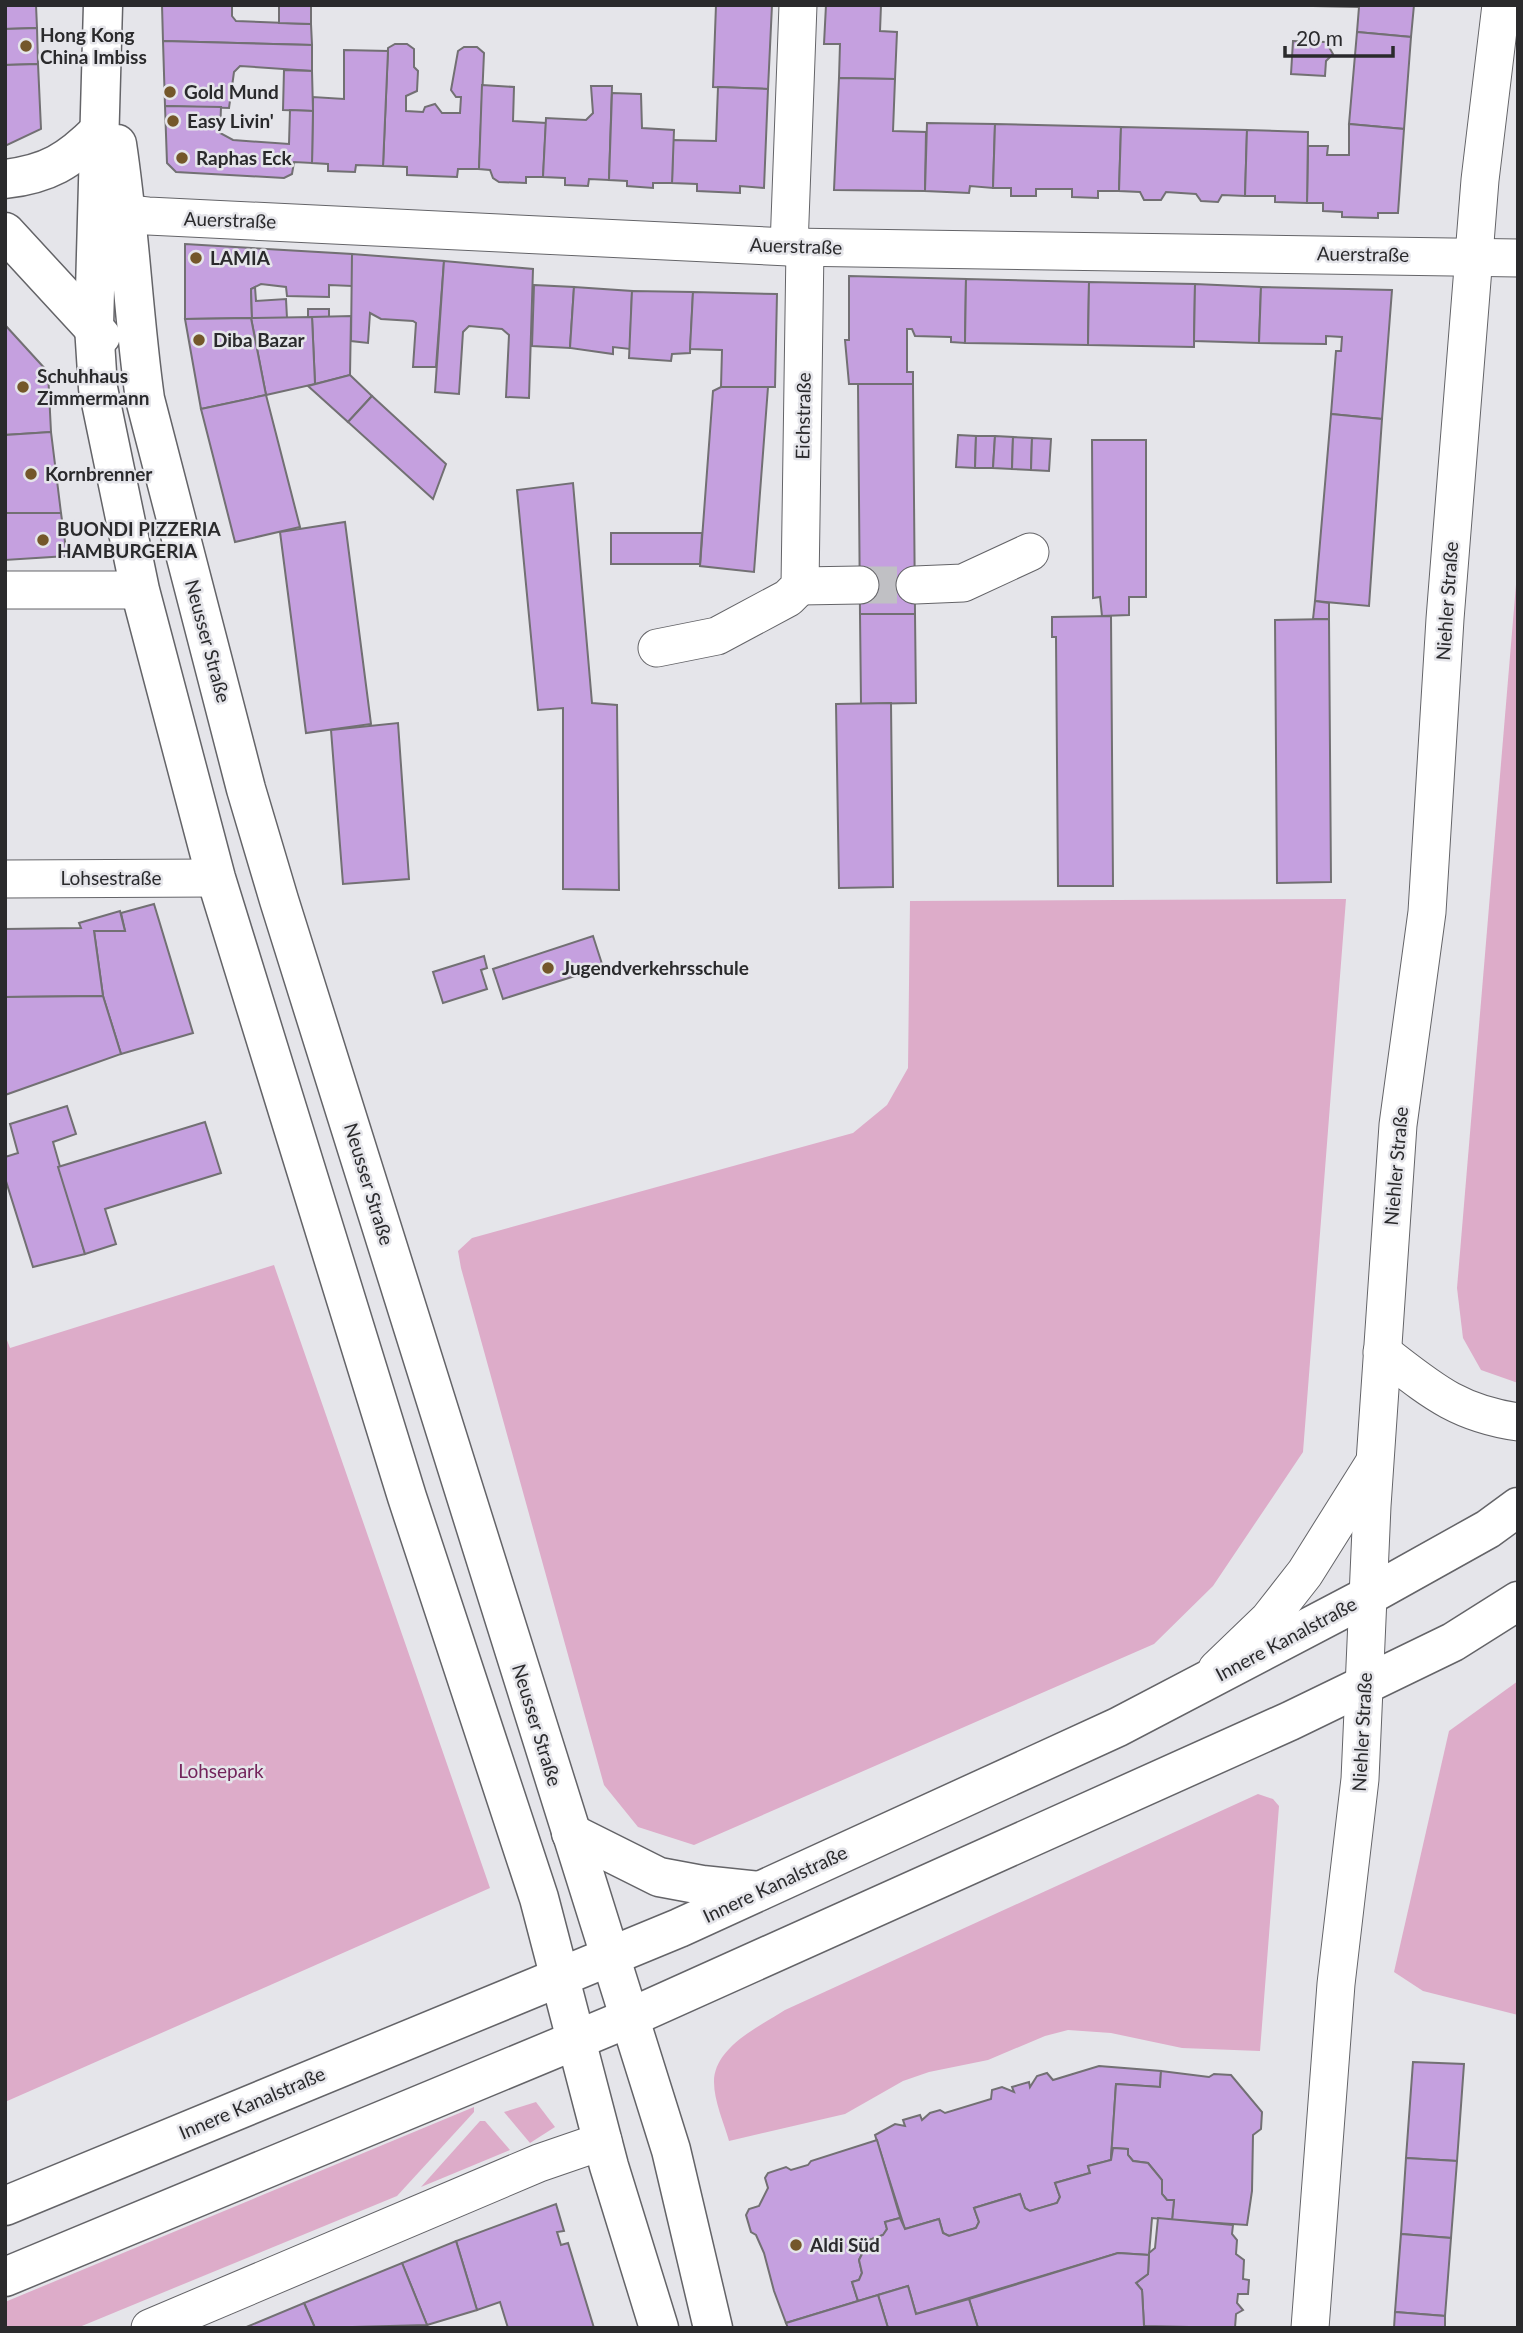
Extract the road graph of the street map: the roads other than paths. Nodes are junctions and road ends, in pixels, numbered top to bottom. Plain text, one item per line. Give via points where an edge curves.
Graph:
1 (798, 5) edge
2 (1501, 5) edge
3 (103, 14) edge
4 (99, 131) junction
5 (99, 174) junction
6 (5, 178) edge
7 (127, 214) junction
8 (5, 232) edge
9 (797, 247) junction
10 (1475, 256) junction
11 (1518, 258) edge
12 (94, 326) junction
13 (145, 399) junction
14 (1030, 552) dead end
15 (860, 585) tunnel mouth
16 (915, 585) tunnel mouth
17 (800, 586) junction
18 (5, 590) edge
19 (140, 590) junction
20 (657, 648) dead end
21 (216, 878) junction
22 (5, 879) edge
23 (279, 900) junction
24 (1382, 1352) junction
25 (1518, 1422) edge
26 (1375, 1460) junction
27 (463, 1483) junction
28 (407, 1497) junction
29 (1518, 1507) edge
30 (1368, 1596) junction
31 (1518, 1601) edge
32 (1201, 1684) junction
33 (1366, 1685) junction
34 (571, 1833) junction
35 (761, 1891) junction
36 (610, 1956) junction
37 (558, 1977) junction
38 (629, 2018) junction
39 (576, 2040) junction
40 (603, 2141) junction
41 (5, 2206) edge
42 (5, 2277) edge
43 (150, 2328) edge
44 (659, 2328) edge
45 (713, 2328) edge
46 (1310, 2328) edge

1 - 9 street, Eichstraße
2 - 10 street, Niehler Straße
3 - 4 main road, Neusser Straße
3 - 7 main road, Neusser Straße
4 - 5 main road, Neusser Straße
4 - 6 main road via 71,158 32,176
5 - 7 street via 113,207
5 - 12 main road, Neusser Straße
7 - 9 street, Auerstraße
7 - 13 main road, Neusser Straße
8 - 12 main road
9 - 10 street, Auerstraße
9 - 17 street, Eichstraße
10 - 11 street, Auerstraße
10 - 24 street, Niehler Straße via 1427,912 1398,1125
12 - 13 main road
12 - 19 main road, Neusser Straße via 98,387
13 - 23 main road, Neusser Straße
14 - 16 street via 963,583
15 - 17 street
17 - 20 street via 788,598 717,636
18 - 19 street
19 - 21 main road, Neusser Straße
21 - 22 street, Lohsestraße
21 - 23 main road
21 - 28 main road, Neusser Straße
23 - 27 main road, Neusser Straße
24 - 25 street via 1435,1393 1482,1417
24 - 26 street, Niehler Straße
26 - 30 street, Niehler Straße
26 - 32 street via 1305,1573 1269,1619
27 - 28 main road
27 - 34 main road, Neusser Straße
28 - 37 main road, Neusser Straße via 539,1898
29 - 30 main road, Innere Kanalstraße via 1488,1529
30 - 32 main road, Innere Kanalstraße
30 - 33 street, Niehler Straße
31 - 33 main road via 1453,1642
32 - 35 main road, Innere Kanalstraße via 1118,1727
33 - 38 main road
33 - 46 street, Niehler Straße via 1353,1856 1336,1984
34 - 35 main road via 659,1877
34 - 36 main road, Neusser Straße
35 - 36 main road, Innere Kanalstraße
36 - 37 main road, Innere Kanalstraße
36 - 38 main road, Neusser Straße
37 - 39 main road, Neusser Straße
37 - 41 main road, Innere Kanalstraße
38 - 39 main road
38 - 45 main road, Neusser Straße via 671,2150
39 - 40 main road, Neusser Straße
39 - 42 main road
40 - 43 street via 539,2163
40 - 44 main road, Neusser Straße

